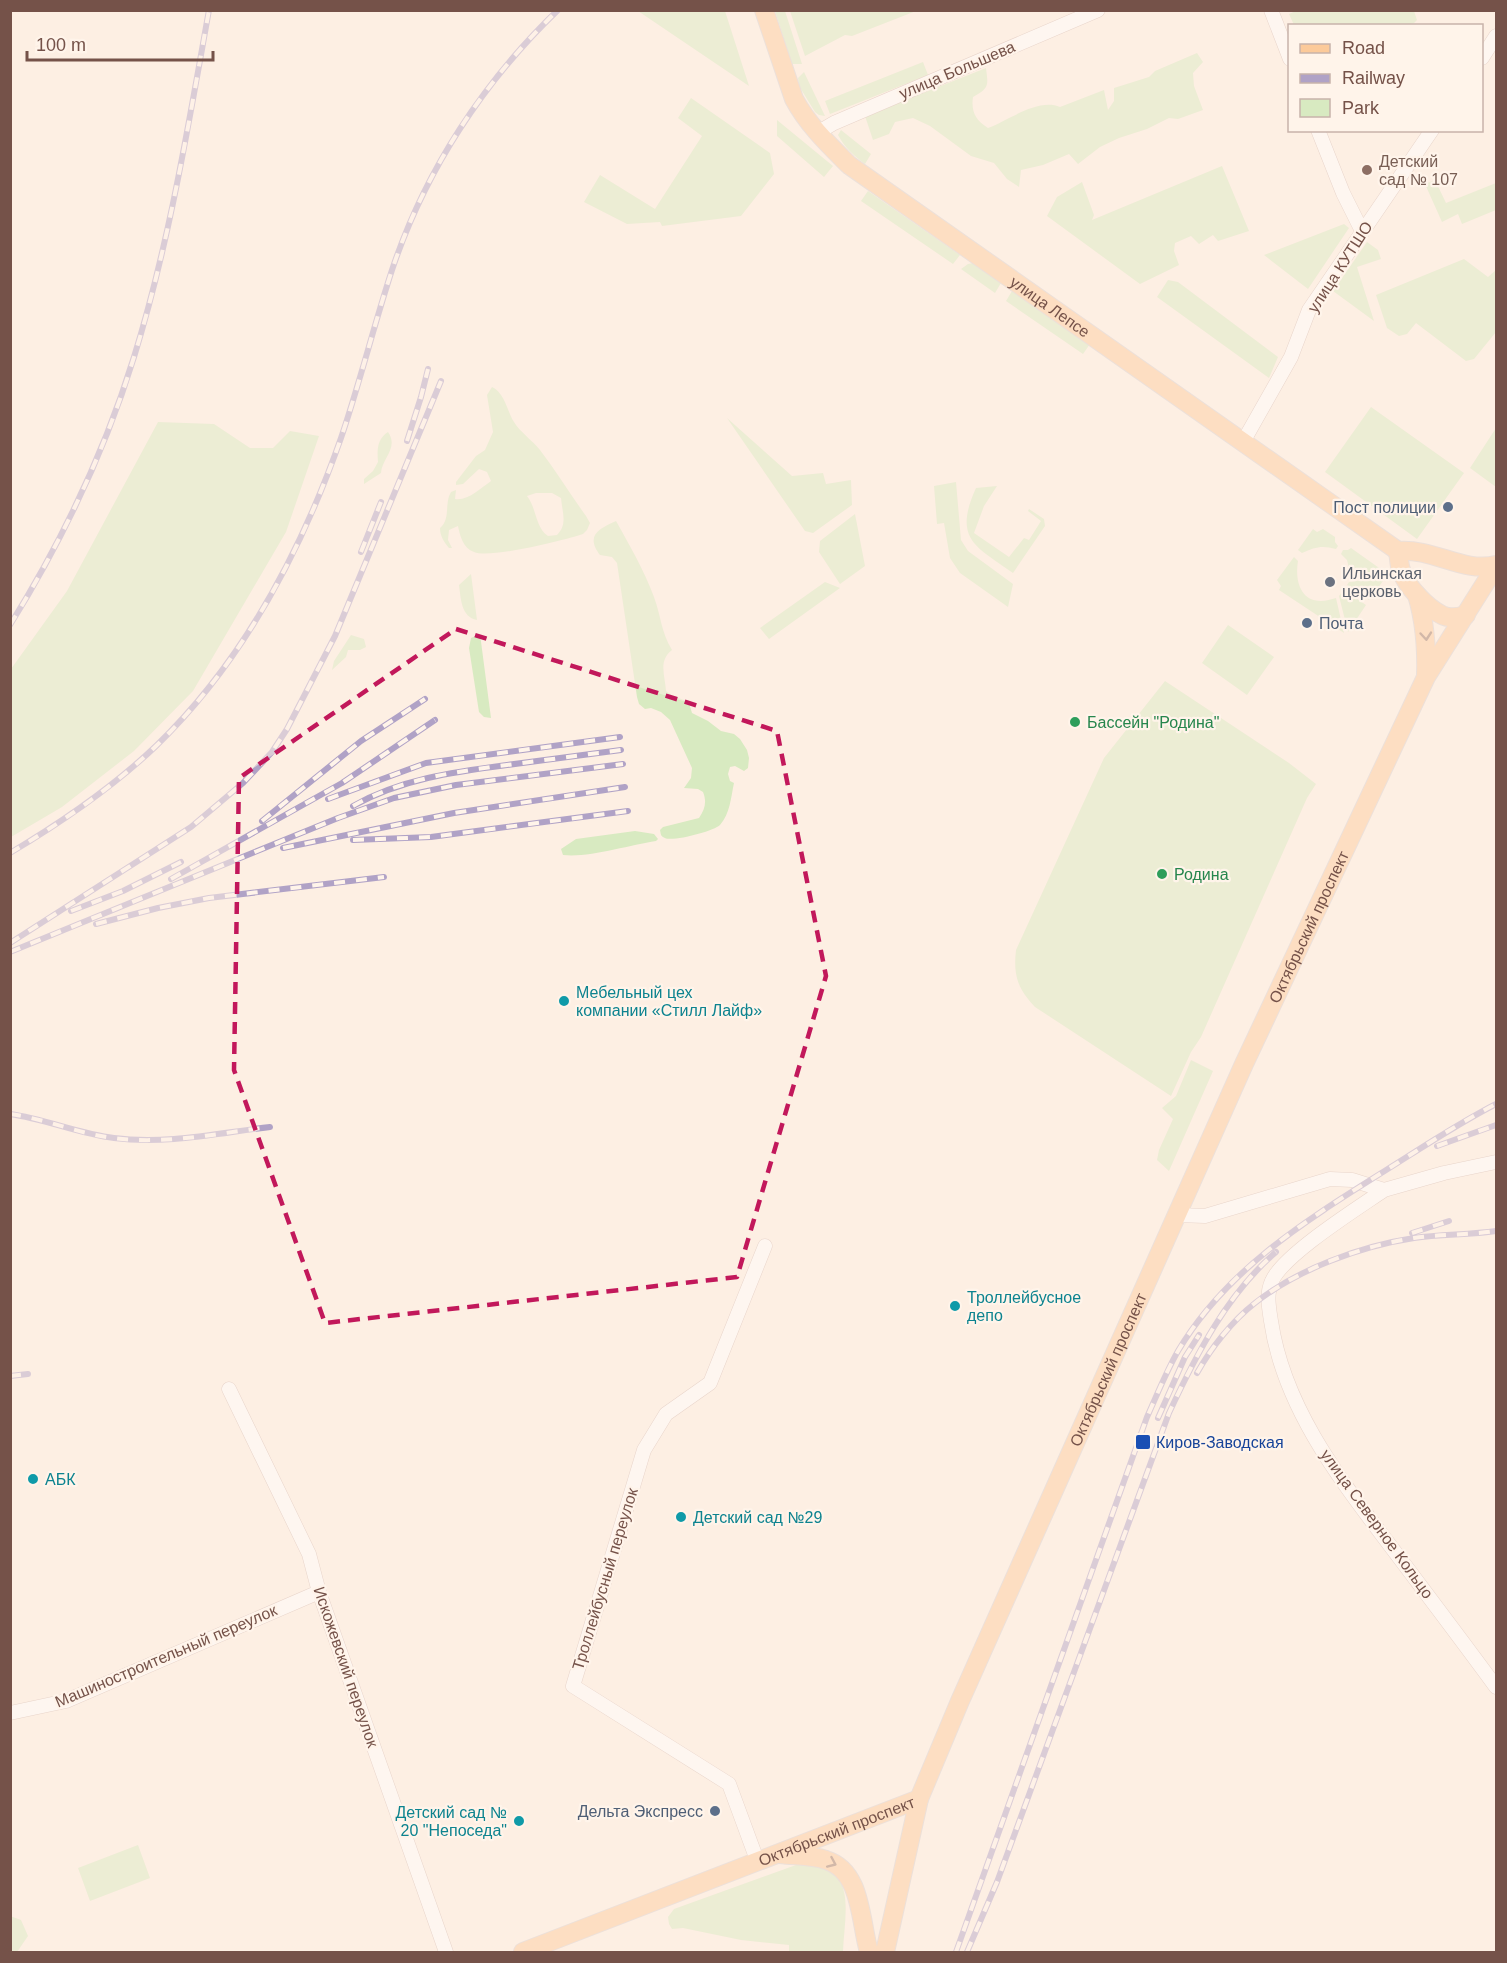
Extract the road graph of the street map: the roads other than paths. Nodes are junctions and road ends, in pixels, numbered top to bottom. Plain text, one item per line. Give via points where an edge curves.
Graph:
1 (765, 10) edge
2 (1098, 10) edge
3 (1270, 10) edge
4 (1497, 36) edge
5 (1288, 53) edge
6 (1483, 57) edge
7 (1319, 132) edge
8 (1431, 132) edge
9 (817, 133) junction
10 (1362, 231) junction
11 (1243, 442) junction
12 (1398, 551) junction
13 (1439, 556) junction
14 (1497, 566) edge
15 (1417, 595) junction
16 (1470, 609) junction
17 (1426, 677) junction
18 (1497, 1162) edge
19 (1384, 1190) junction
20 (1178, 1215) junction
21 (765, 1246) dead end
22 (230, 1389) dead end
23 (319, 1592) junction
24 (1497, 1687) edge
25 (10, 1713) edge
26 (919, 1799) junction
27 (775, 1853) junction
28 (757, 1860) junction
29 (446, 1953) edge
30 (523, 1953) edge
31 (869, 1953) edge
32 (885, 1953) edge

1 - 9 main road, улица Лепсе via 794,99
2 - 9 street, улица Большева
3 - 5 street
4 - 6 street
7 - 10 street via 1342,193
8 - 10 street, улица КУТШО
9 - 11 main road, улица Лепсе via 849,165
10 - 11 street, улица КУТШО via 1309,310 1291,357
11 - 12 main road, улица Лепсе
12 - 13 main road via 1413,549
12 - 15 main road via 1401,570
13 - 14 main road via 1476,568
13 - 16 main road via 1467,576 1472,586
14 - 16 main road, Октябрьский проспект
15 - 16 main road via 1443,615 1452,617
15 -> 17 main road via 1424,621
16 - 17 main road, Октябрьский проспект
17 - 20 main road, Октябрьский проспект via 1244,1064
18 - 19 street, улица Северное Кольцо
19 - 20 street via 1352,1180 1330,1179 1205,1216
19 - 24 street, улица Северное Кольцо via 1298,1252 1277,1272 1268,1292 1274,1339 1290,1389 1345,1486
20 - 26 main road, Октябрьский проспект
21 - 28 street, Троллейбусный переулок via 710,1383 666,1414 644,1450 573,1686 729,1784
22 - 23 street, Искожевский переулок via 309,1554
23 - 25 street, Машиностроительный переулок via 66,1701
23 - 29 street, Искожевский переулок
26 - 27 main road, Октябрьский проспект
26 - 32 main road
27 - 28 main road, Октябрьский проспект
27 -> 31 main road via 825,1859 840,1866 855,1887
28 - 30 main road, Октябрьский проспект

